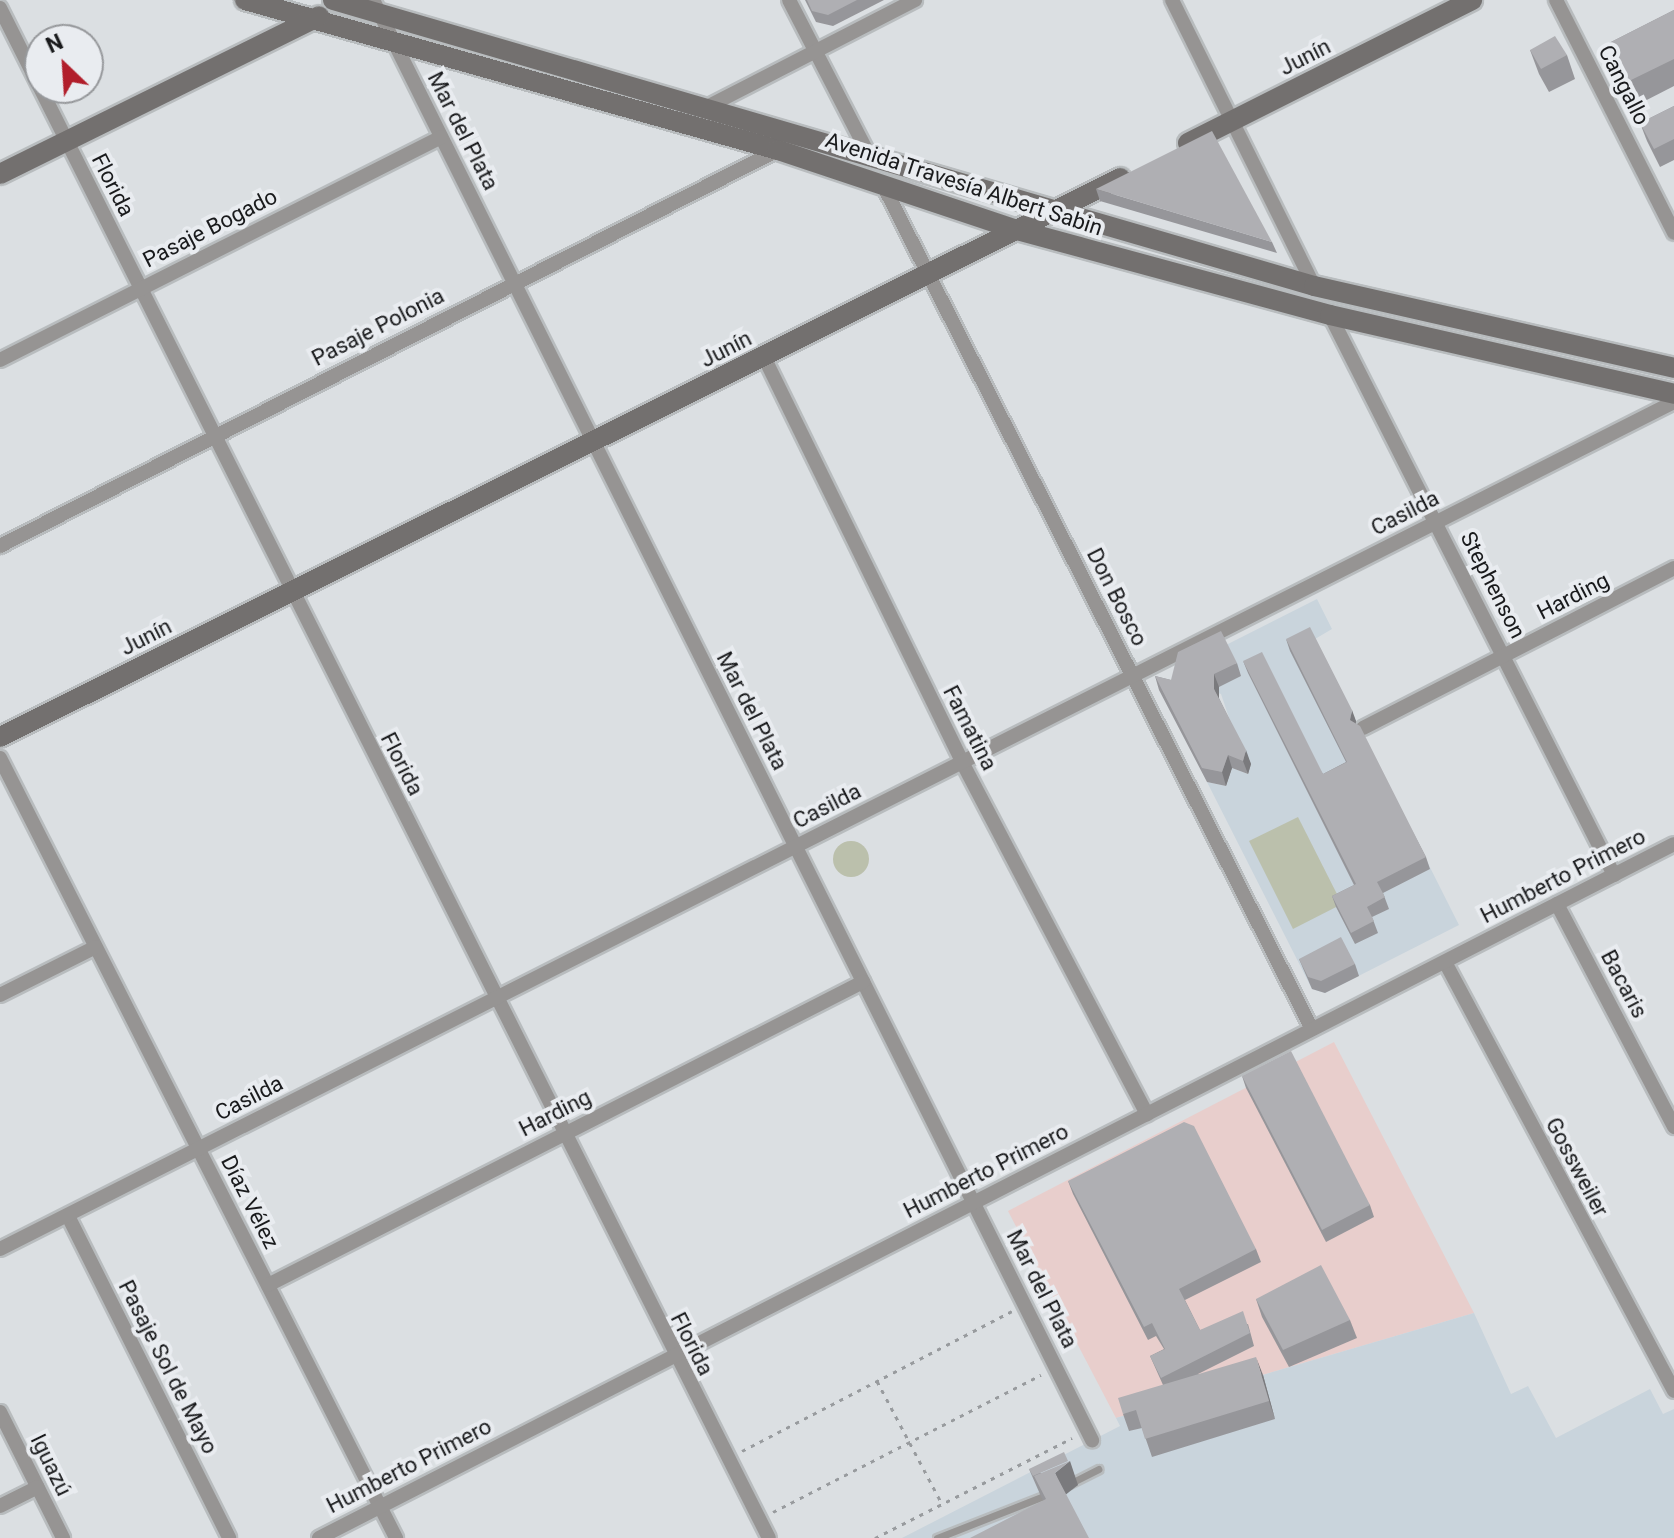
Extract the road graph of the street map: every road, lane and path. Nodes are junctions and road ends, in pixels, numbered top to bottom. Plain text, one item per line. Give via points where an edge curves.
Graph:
1 (245, 0) edge
2 (789, 0) edge
3 (915, 0) edge
4 (1172, 0) edge
5 (1472, 0) edge
6 (1556, 0) edge
7 (342, 1) edge
8 (376, 6) edge
9 (0, 8) edge
10 (313, 19) junction
11 (393, 40) junction
12 (816, 50) junction
13 (707, 107) junction
14 (1232, 121) junction
15 (441, 137) junction
16 (66, 141) junction
17 (778, 150) junction
18 (868, 153) junction
19 (1165, 155) edge
20 (1138, 168) edge
21 (0, 174) edge
22 (883, 185) junction
23 (1057, 209) junction
24 (1017, 230) junction
25 (1674, 233) edge
26 (928, 274) junction
27 (514, 283) junction
28 (1314, 286) junction
29 (140, 288) junction
30 (1330, 315) junction
31 (764, 357) junction
32 (0, 360) edge
33 (1674, 368) edge
34 (1674, 394) edge
35 (1674, 402) edge
36 (213, 434) junction
37 (594, 443) junction
38 (1436, 522) junction
39 (0, 546) edge
40 (1674, 568) edge
41 (291, 591) junction
42 (1505, 656) junction
43 (1132, 676) junction
44 (1363, 728) edge
45 (0, 737) edge
46 (0, 758) edge
47 (962, 762) junction
48 (1674, 844) edge
49 (795, 846) junction
50 (1614, 875) junction
51 (1557, 904) junction
52 (96, 947) junction
53 (1445, 962) junction
54 (863, 982) junction
55 (0, 995) edge
56 (494, 997) junction
57 (1312, 1029) junction
58 (1147, 1114) junction
59 (1674, 1127) edge
60 (562, 1133) junction
61 (198, 1148) junction
62 (973, 1203) junction
63 (68, 1216) junction
64 (0, 1249) edge
65 (268, 1285) junction
66 (1025, 1304) junction
67 (673, 1355) junction
68 (1057, 1366) junction
69 (877, 1381) junction
70 (1672, 1392) edge
71 (0, 1412) edge
72 (1091, 1434) joint
73 (909, 1442) junction
74 (728, 1459) junction
75 (1098, 1469) dead end
76 (38, 1487) junction
77 (942, 1504) junction
78 (0, 1506) edge
79 (380, 1506) junction
80 (759, 1519) junction
81 (63, 1538) edge
82 (229, 1538) edge
83 (319, 1538) edge
84 (396, 1538) edge
85 (769, 1538) edge
86 (875, 1538) edge
87 (937, 1538) edge

1 - 10 main road, Avenida Travesía Albert Sabin
2 - 12 street
3 - 12 street
4 - 14 street
5 - 14 main road, Junín
6 - 25 street, Cangallo
7 - 8 main road, Avenida Travesía Albert Sabin
7 - 10 main road
8 - 11 street, Mar del Plata
8 - 13 main road, Avenida Travesía Albert Sabin
9 - 16 street, Florida
10 - 11 main road, Avenida Travesía Albert Sabin
10 - 16 main road
11 - 15 street, Mar del Plata
11 - 17 main road, Avenida Travesía Albert Sabin
12 - 13 street
12 - 18 street
13 - 18 main road, Avenida Travesía Albert Sabin
14 - 19 main road, Junín
14 - 28 street
15 - 27 street, Mar del Plata
15 - 29 street, Pasaje Bogado
16 - 21 main road
16 - 29 street, Florida
17 - 22 main road, Avenida Travesía Albert Sabin
17 - 27 street, Pasaje Polonia
18 - 23 main road, Avenida Travesía Albert Sabin
20 - 23 main road, Junín
22 - 24 main road, Avenida Travesía Albert Sabin
22 - 26 street, Don Bosco
23 - 24 main road, Junín
23 - 28 main road, Avenida Travesía Albert Sabin
24 - 26 main road, Junín
24 - 30 main road, Avenida Travesía Albert Sabin
26 - 31 main road, Junín
26 - 43 street, Don Bosco
27 - 36 street, Pasaje Polonia
27 - 37 street, Mar del Plata
28 - 33 main road, Avenida Travesía Albert Sabin
29 - 32 street, Pasaje Bogado
29 - 36 street, Florida
30 - 34 main road, Avenida Travesía Albert Sabin
30 - 38 street, Stephenson
31 - 37 main road, Junín
31 - 47 street, Famatina
35 - 38 street, Casilda
36 - 39 street, Pasaje Polonia
36 - 41 street, Florida
37 - 41 main road, Junín
37 - 49 street, Mar del Plata
38 - 42 street, Stephenson
38 - 43 street, Casilda
40 - 42 street, Harding
41 - 45 main road, Junín
41 - 56 street, Florida
42 - 44 street, Harding
42 - 50 street, Stephenson
43 - 47 street, Casilda
43 - 57 street, Don Bosco
46 - 52 street, Díaz Vélez
47 - 49 street, Casilda
47 - 58 street, Famatina
48 - 50 street, Humberto Primero
49 - 54 street, Mar del Plata
49 - 56 street, Casilda
50 - 51 street, Humberto Primero
51 - 53 street, Humberto Primero
51 - 59 street, Bacaris
52 - 55 street
52 - 61 street, Díaz Vélez
53 - 57 street, Humberto Primero
53 - 70 street, Gossweiler
54 - 60 street, Harding
54 - 62 street, Mar del Plata
56 - 60 street, Florida
56 - 61 street, Casilda
57 - 58 street, Humberto Primero
58 - 62 street, Humberto Primero
60 - 65 street, Harding
60 - 67 street, Florida
61 - 63 street, Casilda
61 - 65 street, Díaz Vélez
62 - 66 street, Mar del Plata
62 - 67 street, Humberto Primero
63 - 64 street, Casilda
63 - 82 street, Pasaje Sol de Mayo
65 - 79 street, Díaz Vélez
66 - 68 street, Mar del Plata
66 - 69 path
67 - 74 street, Florida
67 - 79 street, Humberto Primero
68 - 72 street, Mar del Plata
68 - 73 path
69 - 73 path
69 - 74 path
71 - 76 street, Iguazú
72 - 77 path
73 - 77 path
73 - 80 path
74 - 80 street, Florida
75 - 87 lane
76 - 78 street
76 - 81 street, Iguazú
77 - 86 path
79 - 83 street, Humberto Primero
79 - 84 street, Díaz Vélez
80 - 85 street, Florida

